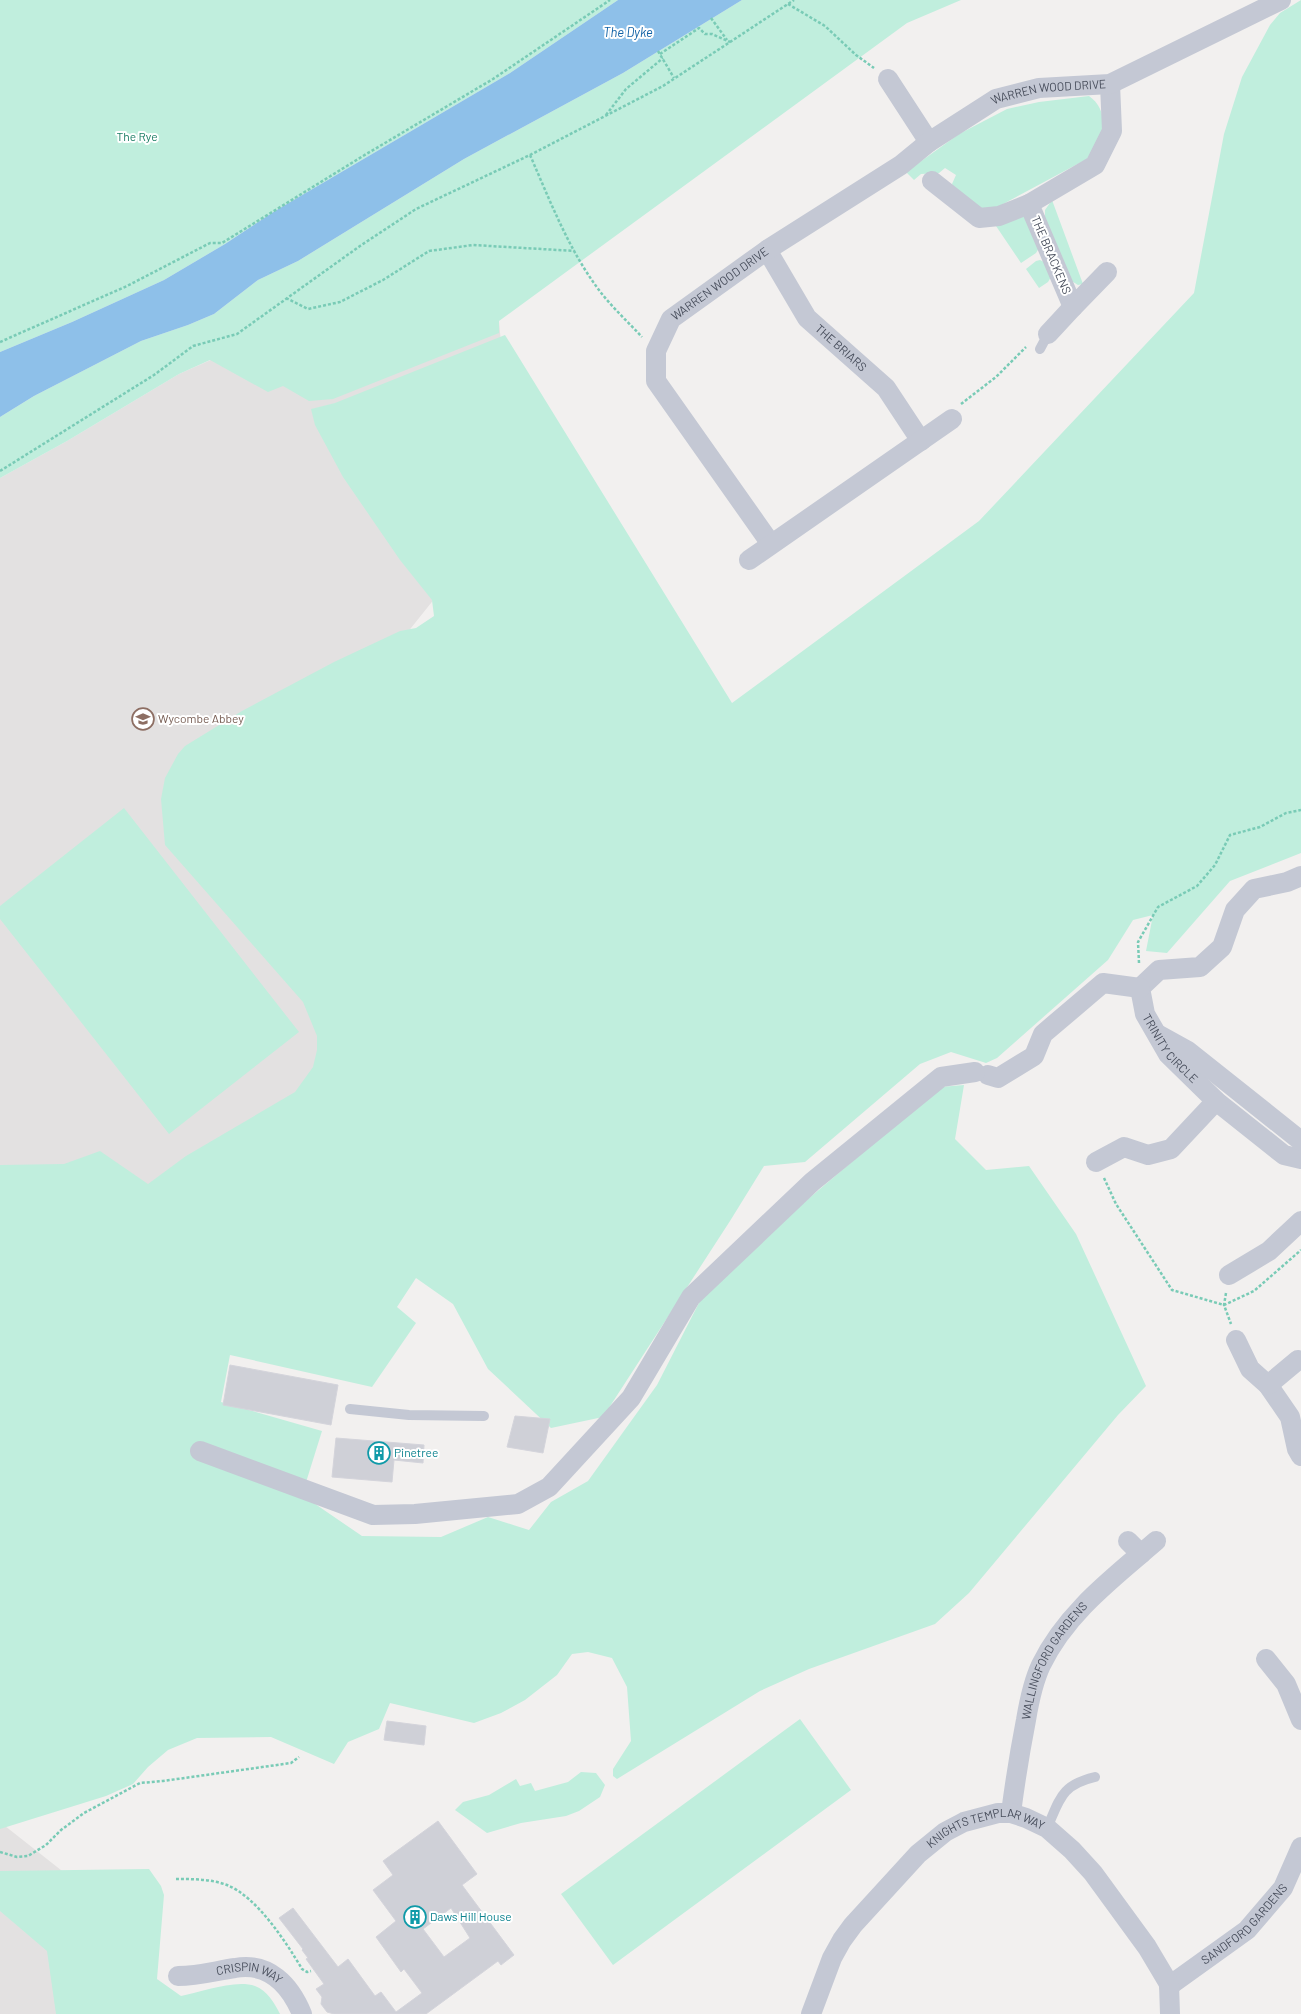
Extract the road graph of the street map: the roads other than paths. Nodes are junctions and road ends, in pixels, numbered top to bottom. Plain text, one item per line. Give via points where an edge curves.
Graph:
1 (1280, 0) edge
2 (888, 79) road end
3 (1110, 84) junction
4 (929, 142) junction
5 (932, 181) dead end
6 (1029, 204) junction
7 (767, 250) junction
8 (1107, 272) dead end
9 (1072, 307) junction
10 (1044, 342) dead end
11 (952, 419) road end
12 (921, 441) junction
13 (771, 544) junction
14 (748, 560) dead end
15 (1301, 876) edge
16 (1140, 988) junction
17 (1157, 1034) junction
18 (1216, 1101) junction
19 (1301, 1141) edge
20 (1301, 1160) edge
21 (1096, 1162) road end
22 (1301, 1220) edge
23 (1228, 1274) dead end
24 (1236, 1340) dead end
25 (1298, 1360) dead end
26 (1268, 1385) junction
27 (350, 1409) dead end
28 (484, 1416) dead end
29 (200, 1451) dead end
30 (1301, 1456) edge
31 (1141, 1545) dead end
32 (1266, 1659) dead end
33 (1301, 1720) edge
34 (1094, 1778) dead end
35 (1011, 1813) junction
36 (1047, 1828) junction
37 (1301, 1847) edge
38 (178, 1976) dead end
39 (1169, 1986) junction
40 (302, 2014) edge
41 (811, 2014) edge
42 (1170, 2014) edge

1 - 3 street, WARREN WOOD DRIVE
2 - 4 street
3 - 4 street, WARREN WOOD DRIVE via 1039,88 996,99
3 - 6 street, THE BRACKENS via 1112,131 1095,165
4 - 7 street, WARREN WOOD DRIVE via 901,165
5 - 6 street, THE BRACKENS via 979,218 1000,216
6 - 9 street, THE BRACKENS
7 - 12 street, THE BRIARS via 807,318 886,388
7 - 13 street, WARREN WOOD DRIVE via 671,319 656,351 656,381
8 - 9 street, THE BRACKENS
9 - 10 street, THE BRACKENS
11 - 12 street
12 - 13 street
13 - 14 street
15 - 16 street via 1288,882 1254,889 1235,910 1222,947 1200,967 1159,970
16 - 17 street, TRINITY CIRCLE via 1145,1014
16 - 29 street via 1103,982 1043,1034 1034,1056 998,1078 982,1073 941,1077 812,1182 691,1297 631,1398 550,1487 518,1504 415,1514 373,1515
17 - 18 street, TRINITY CIRCLE via 1168,1054
17 - 19 street via 1188,1051
18 - 20 street, TRINITY CIRCLE via 1284,1155
18 - 21 street via 1171,1149 1148,1155 1124,1147
22 - 23 street via 1269,1251
24 - 26 street via 1250,1370
25 - 26 street
26 - 30 street via 1290,1417 1297,1450
27 - 28 lane via 409,1415
31 - 35 street, WALLINGFORD GARDENS via 1071,1618 1040,1666 1031,1695
32 - 33 street via 1286,1684
34 - 36 lane via 1080,1781 1065,1790
35 - 36 street, KNIGHTS TEMPLAR WAY
35 - 41 street, KNIGHTS TEMPLAR WAY via 998,1813 964,1822 946,1832 918,1854 842,1940 832,1958
36 - 39 street, KNIGHTS TEMPLAR WAY via 1093,1873 1147,1947
37 - 39 street, SANDFORD GARDENS via 1283,1888 1247,1930
38 - 40 street, CRISPIN WAY via 213,1973 236,1967 257,1968 273,1975 294,1996
39 - 42 street, KNIGHTS TEMPLAR WAY

